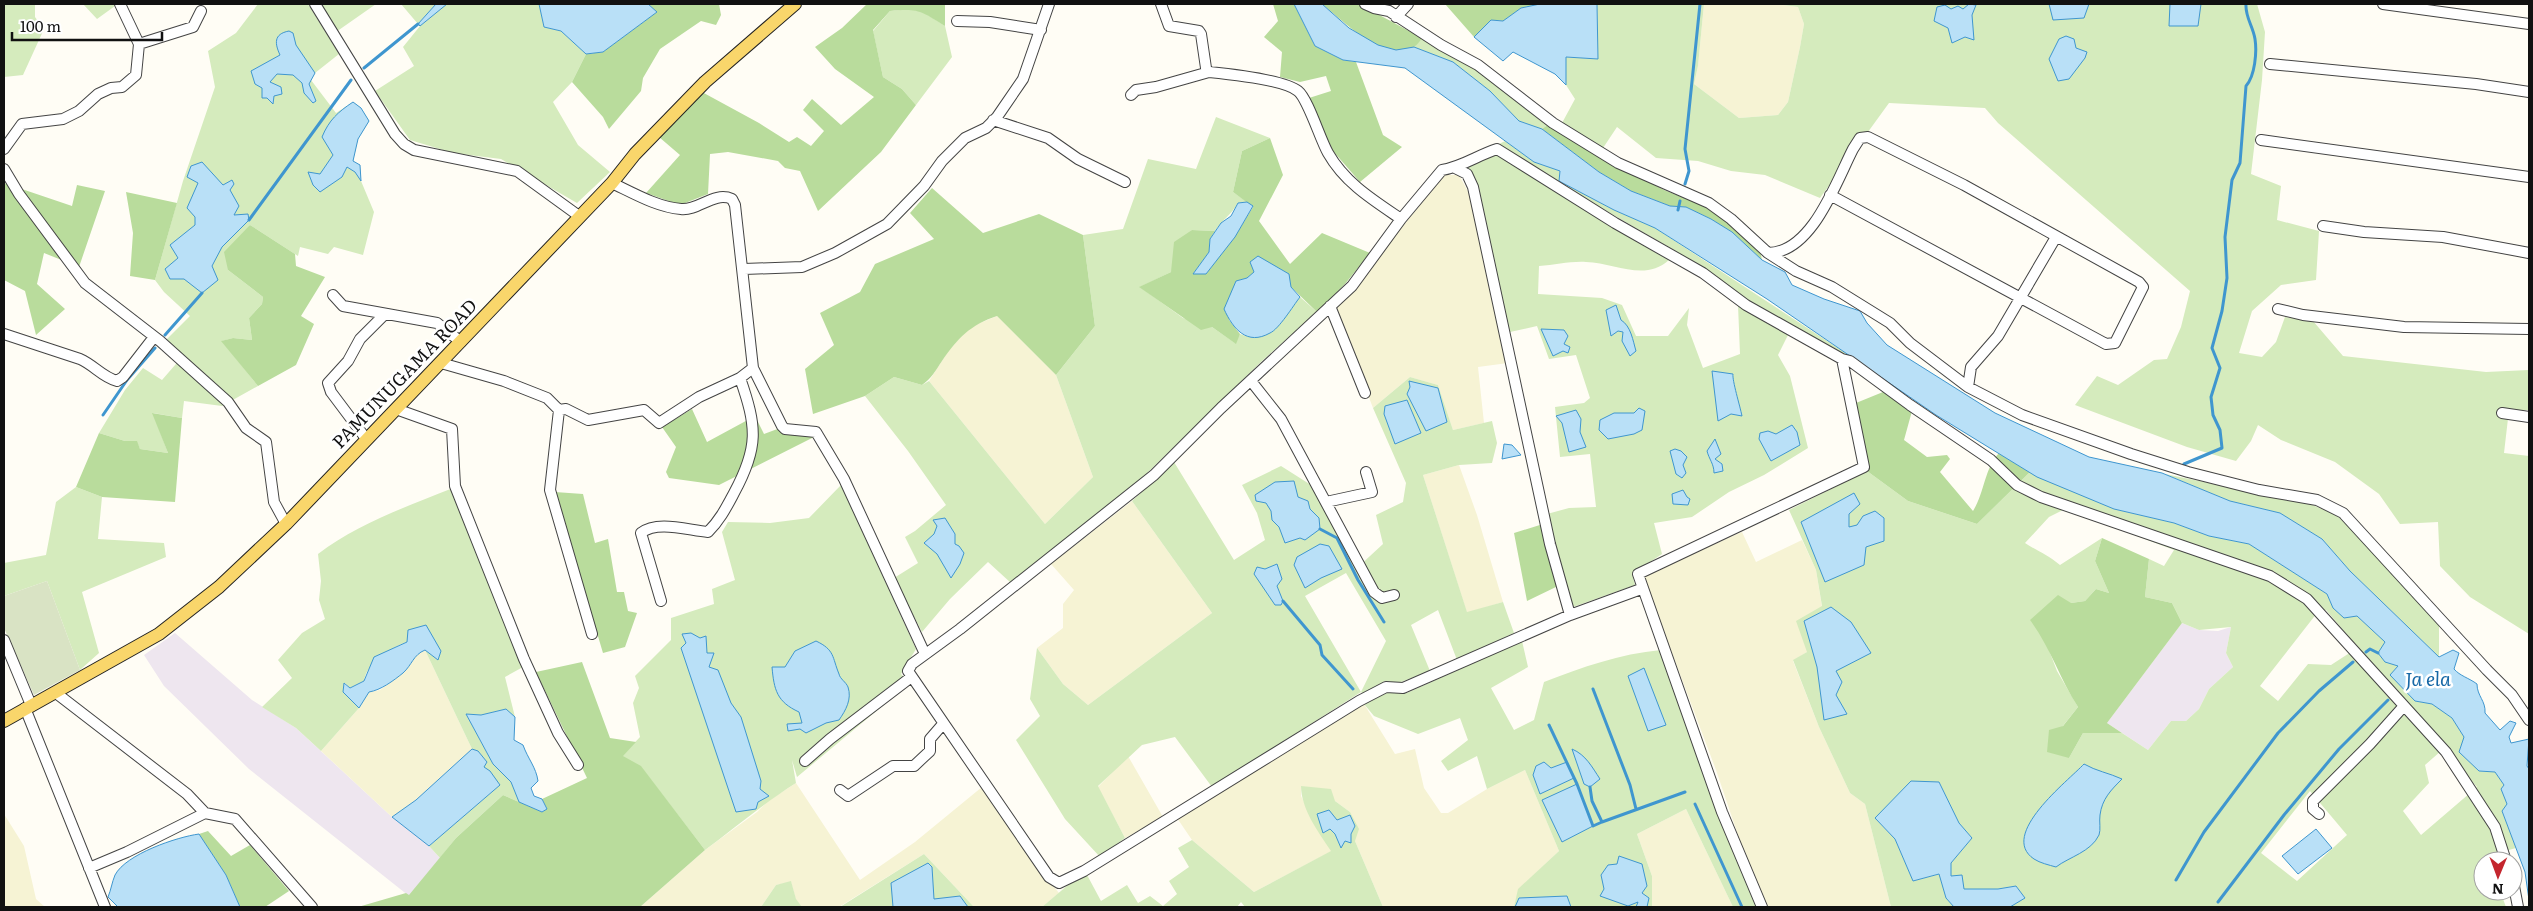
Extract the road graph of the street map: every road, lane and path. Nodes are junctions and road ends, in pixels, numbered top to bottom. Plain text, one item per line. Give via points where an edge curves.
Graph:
1 (120, 4) edge
2 (314, 4) edge
3 (795, 4) edge
4 (1049, 4) edge
5 (1161, 4) edge
6 (1366, 4) edge
7 (1408, 4) edge
8 (2384, 4) edge
9 (201, 12) dead end
10 (1396, 17) junction
11 (957, 21) dead end
12 (2529, 24) edge
13 (1040, 30) junction
14 (139, 44) junction
15 (2270, 64) dead end
16 (1209, 72) junction
17 (2529, 92) edge
18 (1131, 95) dead end
19 (993, 120) junction
20 (2261, 140) dead end
21 (4, 149) edge
22 (1455, 168) junction
23 (4, 169) edge
24 (2529, 177) edge
25 (1125, 182) dead end
26 (612, 183) junction
27 (1830, 195) junction
28 (579, 216) junction
29 (1400, 219) junction
30 (2323, 226) dead end
31 (2056, 237) junction
32 (1768, 253) junction
33 (2529, 253) edge
34 (744, 269) junction
35 (333, 296) dead end
36 (2021, 299) junction
37 (1330, 306) junction
38 (2278, 309) dead end
39 (385, 314) junction
40 (2529, 329) edge
41 (4, 334) edge
42 (154, 337) junction
43 (461, 342) junction
44 (1842, 360) junction
45 (441, 363) junction
46 (753, 368) junction
47 (740, 378) junction
48 (1251, 381) junction
49 (1968, 387) junction
50 (1365, 393) dead end
51 (396, 408) junction
52 (558, 410) junction
53 (2502, 413) dead end
54 (2529, 417) edge
55 (366, 440) junction
56 (1366, 472) dead end
57 (1326, 502) junction
58 (286, 524) junction
59 (1641, 589) junction
60 (1394, 595) dead end
61 (661, 601) dead end
62 (1570, 614) junction
63 (592, 634) dead end
64 (4, 640) edge
65 (925, 654) junction
66 (910, 678) junction
67 (56, 693) junction
68 (28, 707) junction
69 (2403, 707) junction
70 (2529, 720) edge
71 (4, 721) edge
72 (943, 724) junction
73 (805, 761) dead end
74 (578, 765) dead end
75 (840, 790) dead end
76 (205, 813) junction
77 (2319, 814) dead end
78 (2503, 851) edge
79 (89, 868) junction
80 (105, 907) edge
81 (312, 907) edge
82 (1762, 907) edge

1 - 14 street
2 - 28 street via 394,134 404,144 414,150 517,171
3 - 26 main road, PAMUNUGAMA ROAD via 705,82 635,154
4 - 13 street
5 - 16 street via 1170,26 1196,29 1202,34
6 - 10 street via 1389,11
7 - 10 street
8 - 12 street
9 - 14 street via 193,27
10 - 32 street via 1478,65 1553,123 1605,156 1709,203
11 - 13 street via 990,22
13 - 19 street via 1024,79
14 - 21 street via 136,75 122,87 98,94 79,111 63,119 22,124
15 - 17 street
16 - 18 street via 1136,90
16 - 29 street via 1287,84 1299,92 1338,167 1363,194
19 - 25 street via 1048,138 1078,159
19 - 34 street via 986,128 965,138 887,224 802,267
20 - 24 street
22 - 29 street via 1442,170
22 - 44 street via 1497,148 1703,274 1746,305
22 - 62 street via 1467,174 1473,187 1548,535
23 - 42 street via 84,283
26 - 28 main road, PAMUNUGAMA ROAD
26 - 34 street via 664,205 683,209 716,197 732,199
27 - 31 street via 1860,138 1868,137 1964,185
27 - 32 street via 1813,227 1779,253
27 - 36 street
28 - 43 main road, PAMUNUGAMA ROAD
29 - 37 street via 1352,286
30 - 33 street via 2443,238
31 - 36 street
31 - 36 street via 2132,277 2143,287 2115,343 2106,344
32 - 49 street via 1890,322 1910,343
34 - 46 street
35 - 39 street via 343,306
36 - 49 street via 1998,336 1971,367
37 - 48 street
37 - 50 street
38 - 40 street via 2404,327
39 - 43 street via 437,323
39 - 55 street via 360,339 348,361 328,383
41 - 42 street via 80,358 106,378 117,381
42 - 58 street via 228,402 246,428 266,442 274,502
43 - 45 main road, PAMUNUGAMA ROAD
44 - 59 street via 1864,468 1648,568 1638,574
44 - 69 street via 1858,366 1991,460 2016,485 2041,497 2270,576 2307,599 2383,680
45 - 51 main road, PAMUNUGAMA ROAD
45 - 52 street via 504,381 547,398
46 - 47 street
46 - 65 street via 782,426 816,432 822,440 844,479
47 - 52 street via 699,397 659,423 644,410 588,420 566,409
47 - 61 street via 750,405 754,432 752,452 743,477 719,521 708,532 663,525 648,527 641,533
48 - 57 street via 1281,419
48 - 65 street via 1154,476
49 - 70 street via 2022,415 2131,454 2259,490 2317,500 2343,513 2486,670 2512,694
51 - 55 main road, PAMUNUGAMA ROAD
51 - 74 street via 452,429 456,486 524,659 558,733
52 - 63 street via 550,490
53 - 54 street
55 - 58 main road, PAMUNUGAMA ROAD
56 - 57 street via 1372,492
57 - 60 street via 1374,592 1382,598
58 - 67 main road, PAMUNUGAMA ROAD via 219,588 159,634
59 - 62 street
59 - 82 street via 1645,592 1722,812
62 - 72 street via 1403,688 1386,687 1359,701 1059,883 1049,877
64 - 68 street
65 - 66 street via 908,668
66 - 72 street
66 - 73 street
67 - 68 main road, PAMUNUGAMA ROAD
67 - 76 street via 187,794
68 - 71 main road, PAMUNUGAMA ROAD
68 - 79 street
69 - 77 street via 2313,801
69 - 78 street via 2446,752 2472,789 2495,826
72 - 75 street via 930,739 930,751 914,766 893,766 848,796
76 - 79 street
76 - 81 street via 235,819
79 - 80 street

